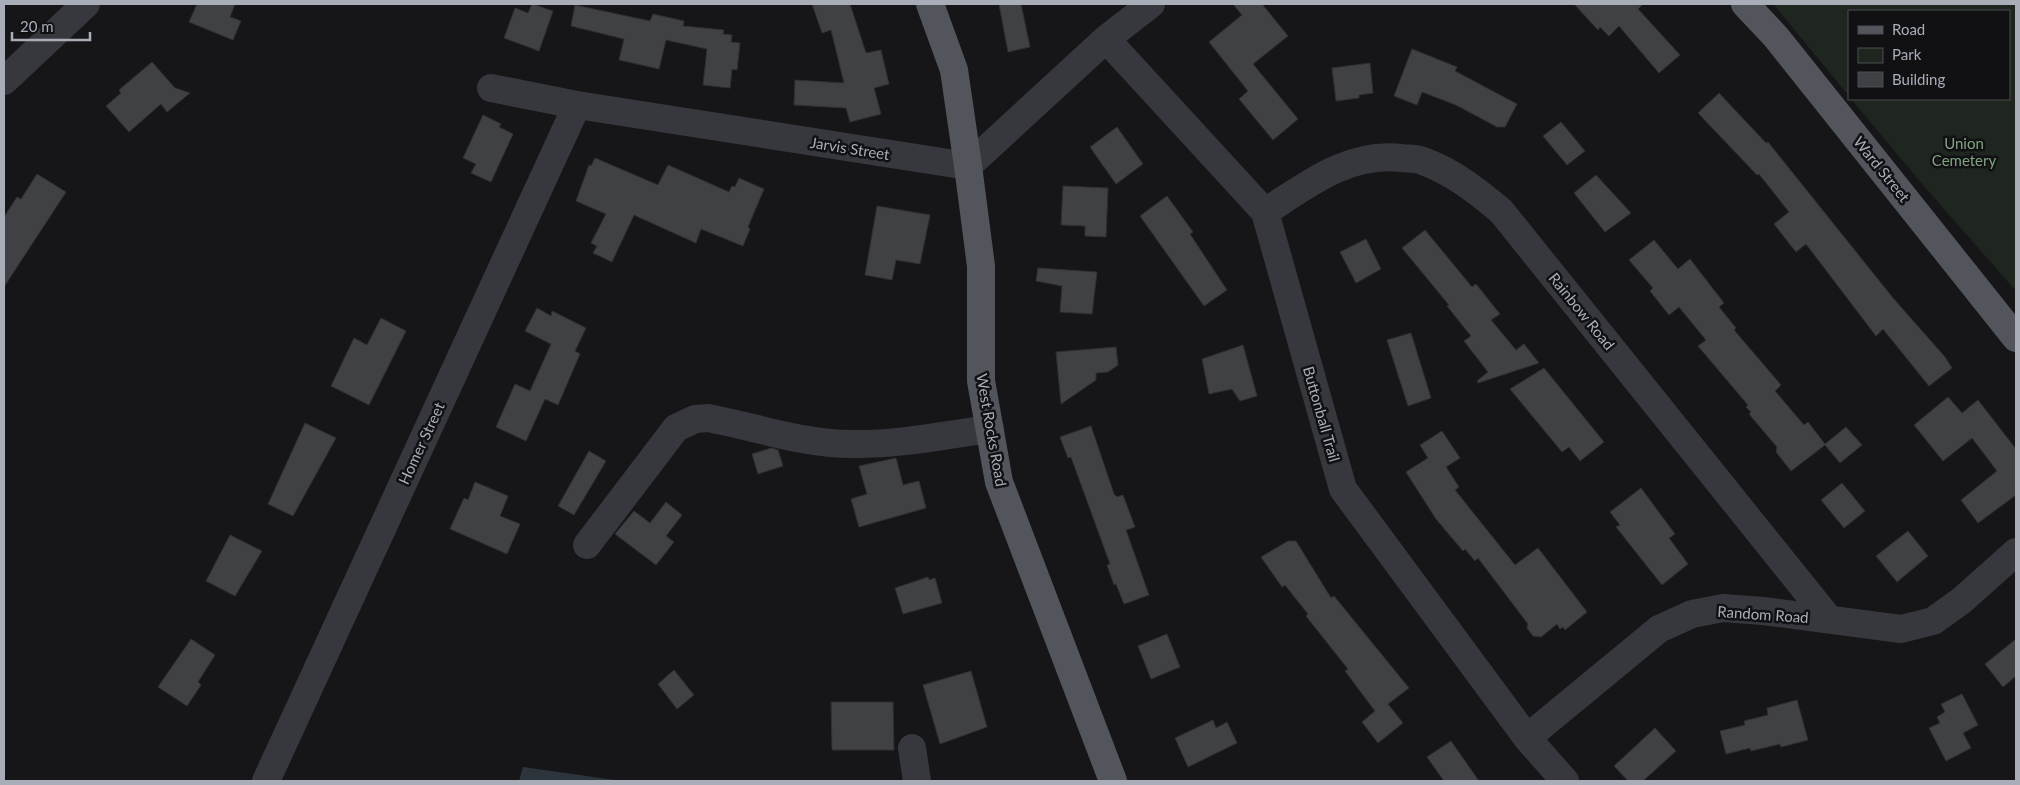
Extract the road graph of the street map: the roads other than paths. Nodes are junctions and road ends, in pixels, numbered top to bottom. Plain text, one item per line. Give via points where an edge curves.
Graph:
1 (86, 4) edge
2 (930, 4) edge
3 (1151, 4) edge
4 (1745, 4) edge
5 (1106, 38) junction
6 (4, 81) edge
7 (491, 88) dead end
8 (577, 105) junction
9 (968, 166) junction
10 (1265, 212) junction
11 (2016, 338) edge
12 (990, 429) junction
13 (587, 545) dead end
14 (2016, 552) edge
15 (1829, 619) junction
16 (1527, 738) junction
17 (912, 748) dead end
18 (266, 781) edge
19 (917, 781) edge
20 (1113, 781) edge
21 (1565, 781) edge

1 - 6 street
2 - 9 main road, West Rocks Road via 954,70
3 - 5 street
4 - 11 main road, Ward Street via 1782,45
5 - 9 street
5 - 10 street, Buttonball Trail
7 - 8 street, Jarvis Street
8 - 9 street, Jarvis Street
8 - 18 street, Homer Street
9 - 12 main road, West Rocks Road via 981,266 981,381
10 - 15 street, Rainbow Road via 1345,164 1380,156 1422,160 1466,182 1501,211
10 - 16 street, Buttonball Trail via 1343,490
12 - 13 street via 851,444 819,441 708,418 695,419 676,428
12 - 20 main road, West Rocks Road via 999,482
14 - 15 street, Random Road via 1961,601 1933,621 1901,629
15 - 16 street, Random Road via 1723,608 1692,614 1659,629
16 - 21 street, Buttonball Trail
17 - 19 street

